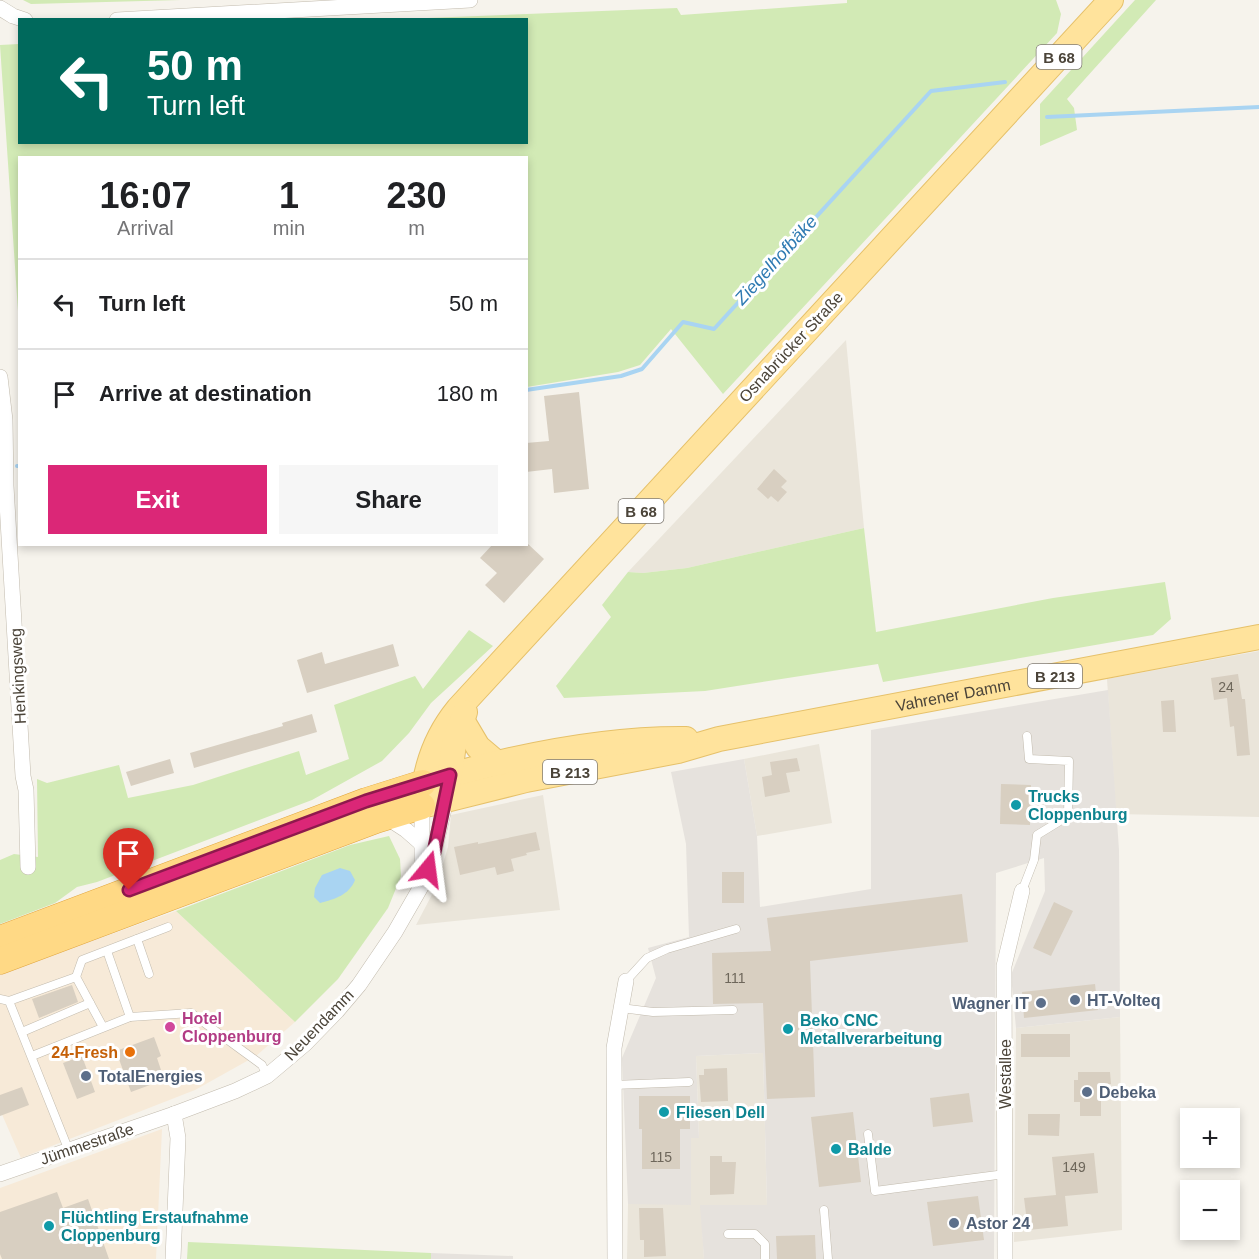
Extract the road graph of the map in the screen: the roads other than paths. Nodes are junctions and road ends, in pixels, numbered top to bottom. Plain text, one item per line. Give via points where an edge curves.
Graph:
1 (470, 0) edge
2 (1100, 4) edge
3 (0, 8) edge
4 (19, 18) edge
5 (152, 18) edge
6 (0, 376) edge
7 (1259, 637) edge
8 (472, 696) junction
9 (462, 720) junction
10 (1027, 736) dead end
11 (719, 739) junction
12 (498, 764) junction
13 (450, 775) junction
14 (430, 796) junction
15 (386, 817) junction
16 (422, 844) junction
17 (28, 867) dead end
18 (422, 885) junction
19 (1022, 891) joint
20 (168, 927) dead end
21 (736, 929) dead end
22 (0, 939) edge
23 (137, 939) junction
24 (107, 951) junction
25 (0, 961) edge
26 (149, 974) dead end
27 (76, 976) junction
28 (626, 981) joint
29 (0, 999) edge
30 (9, 1001) junction
31 (90, 1003) junction
32 (621, 1008) junction
33 (733, 1010) dead end
34 (130, 1017) junction
35 (103, 1027) junction
36 (22, 1032) junction
37 (32, 1056) junction
38 (267, 1076) junction
39 (689, 1082) dead end
40 (614, 1085) junction
41 (174, 1114) junction
42 (868, 1134) dead end
43 (69, 1151) junction
44 (0, 1174) edge
45 (1005, 1174) junction
46 (824, 1210) dead end
47 (728, 1234) dead end
48 (173, 1259) edge
49 (615, 1259) edge
50 (765, 1259) edge
51 (828, 1259) edge
52 (1005, 1259) edge

1 - 5 street
2 - 8 main road, Osnabrücker Straße / B 68
3 - 4 street
6 - 17 street, Henkingsweg
7 - 11 main road, Vahrener Damm / B 213
8 - 9 main road, Osnabrücker Straße / B 68
8 - 14 main road, Osnabrücker Straße / B 68 via 440,734
9 - 12 main road via 478,747
9 - 13 main road, Osnabrücker Straße / B 68
10 - 19 lane via 1029,759 1069,761 1068,816 1037,835 1034,860
11 - 12 main road, Vahrener Damm / B 213 via 612,742
11 - 14 main road, Vahrener Damm / B 213 via 678,751
12 - 13 main road, Vahrener Damm / B 213
13 - 14 main road, Vahrener Damm / B 213
14 - 15 highway, B 213
14 - 16 street, Neuendamm
14 - 18 street, Neuendamm via 434,852
14 - 22 highway, B 213 via 366,801
15 - 16 street
15 - 25 highway, B 213
16 - 18 street, Neuendamm
18 - 38 street, Neuendamm via 395,932 337,1011
19 - 45 street, Westallee via 1004,966
20 - 23 lane
21 - 28 lane via 647,958
23 - 24 lane
23 - 26 lane
24 - 27 lane via 82,960
24 - 34 lane
27 - 30 lane
27 - 31 lane
28 - 32 street
29 - 30 lane
30 - 36 lane
31 - 35 lane
31 - 36 lane
32 - 33 lane via 653,1012
32 - 40 street via 614,1048
34 - 35 lane
34 - 38 lane via 191,1013 261,1065
35 - 37 lane
36 - 37 lane
37 - 43 lane
38 - 41 street, Neuendamm
39 - 40 lane
40 - 49 street
41 - 43 street, Jümmestraße
41 - 48 street via 178,1138
42 - 45 lane via 875,1191
43 - 44 street, Jümmestraße
45 - 52 street, Westallee
46 - 51 lane
47 - 50 lane via 755,1234 765,1244

